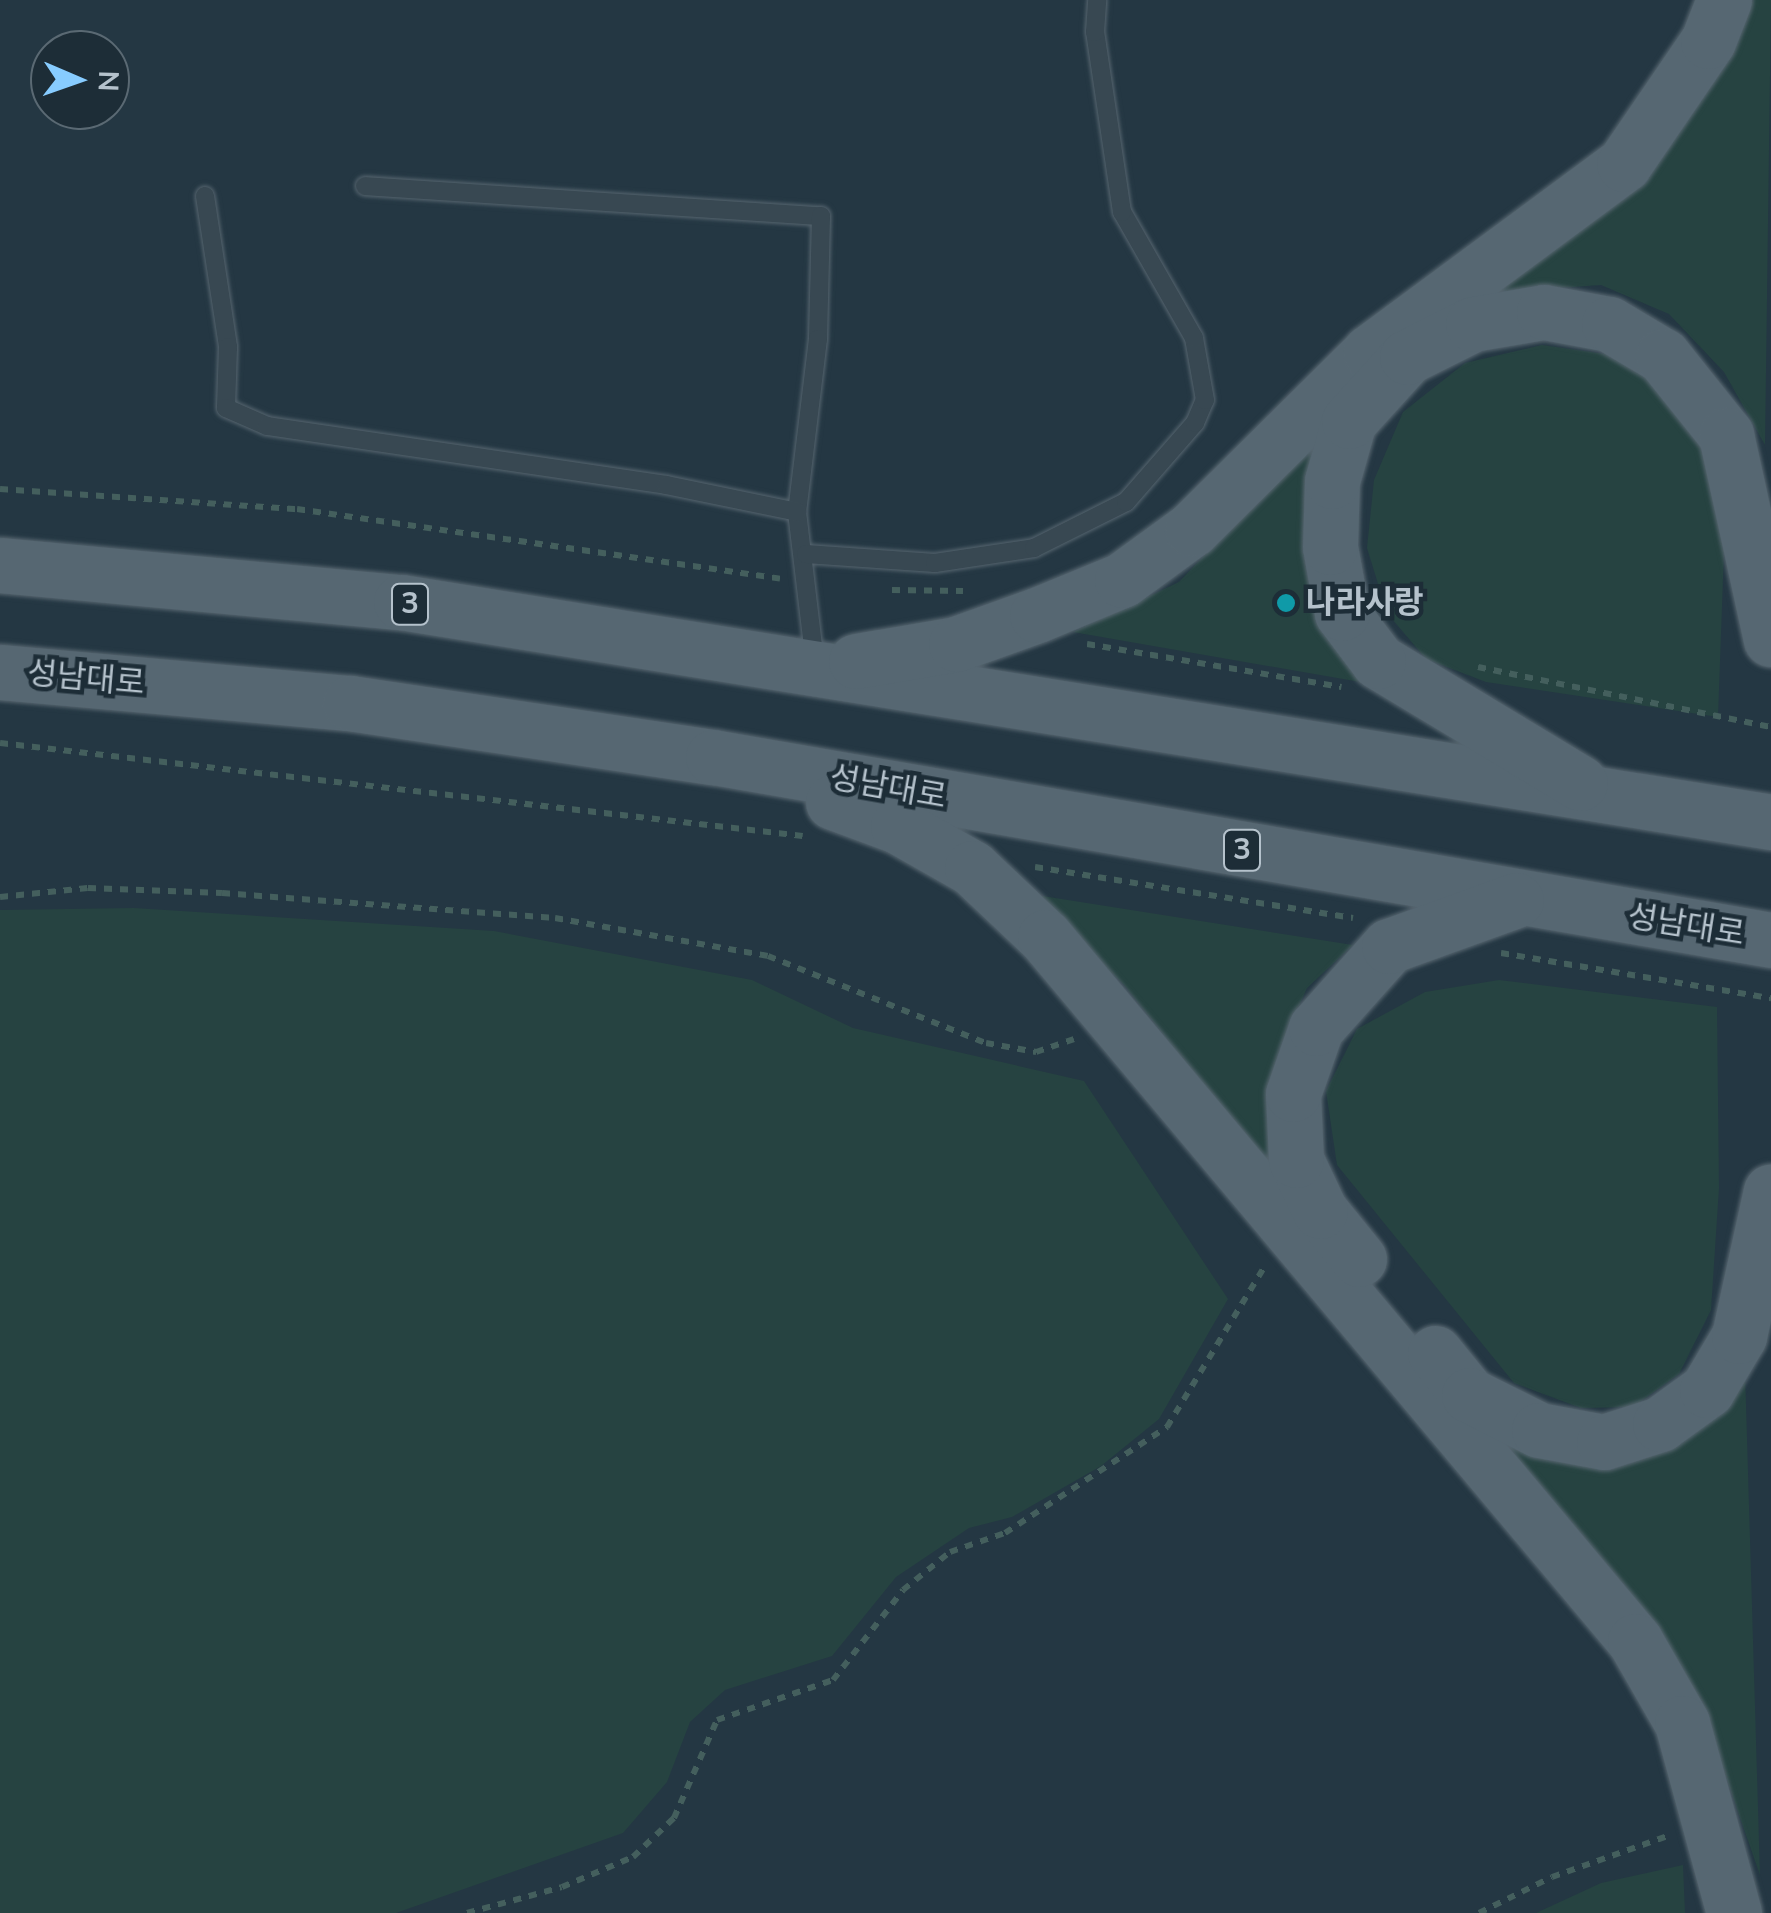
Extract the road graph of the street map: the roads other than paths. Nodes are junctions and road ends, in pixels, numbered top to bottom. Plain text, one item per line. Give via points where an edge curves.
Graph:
1 (1096, 0) edge
2 (1724, 0) edge
3 (364, 186) dead end
4 (205, 196) dead end
5 (798, 512) junction
6 (806, 554) junction
7 (0, 565) edge
8 (1771, 640) edge
9 (816, 668) junction
10 (0, 672) edge
11 (713, 757) junction
12 (1609, 800) junction
13 (1771, 822) edge
14 (1518, 899) junction
15 (1771, 940) edge
16 (1771, 1191) edge
17 (1734, 1913) edge

1 - 6 lane via 1122,212 1194,338 1205,400 1195,423 1126,502 1034,548 935,563
2 - 9 main road via 1708,41 1624,164 1370,352 1303,426 1178,539 1122,580 972,638
3 - 5 lane via 821,216 818,340
4 - 5 lane via 228,347 226,408 267,426 666,485
5 - 6 lane
6 - 9 lane
7 - 9 main road, 3 via 401,602
8 - 12 main road via 1726,435 1663,356 1609,324 1544,312 1474,324 1407,357 1349,421 1332,482 1330,547 1342,613 1378,660
9 - 12 main road, 3
10 - 11 main road, 성남대로 / 3 via 350,703
11 - 14 main road, 성남대로 / 3
11 - 17 main road via 898,826 972,868 1046,938 1635,1641 1682,1723
12 - 13 main road, 3
14 - 15 main road, 성남대로 / 3
14 - 16 main road via 1389,946 1316,1028 1293,1094 1296,1160 1320,1211 1468,1394 1539,1430 1604,1442 1660,1424 1707,1390 1739,1336

